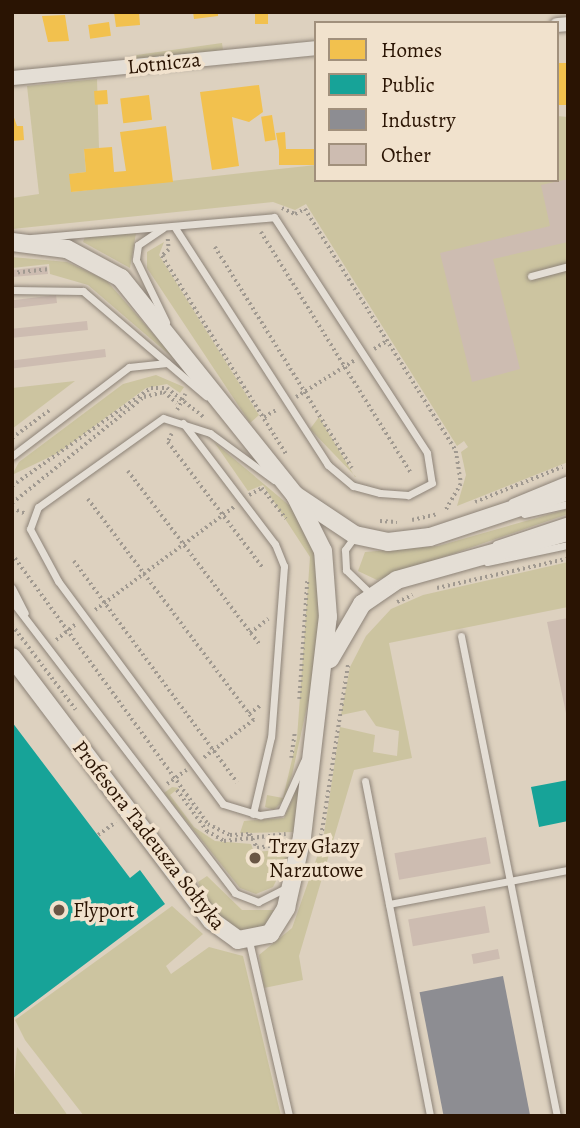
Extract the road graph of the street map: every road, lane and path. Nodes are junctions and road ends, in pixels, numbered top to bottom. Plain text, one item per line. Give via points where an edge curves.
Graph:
1 (314, 48) edge
2 (12, 78) edge
3 (170, 226) junction
4 (261, 232) dead end
5 (12, 241) edge
6 (215, 247) dead end
7 (568, 266) edge
8 (48, 269) dead end
9 (12, 272) edge
10 (531, 276) dead end
11 (12, 290) edge
12 (173, 337) junction
13 (167, 363) junction
14 (177, 403) dead end
15 (180, 420) junction
16 (236, 422) junction
17 (12, 456) edge
18 (291, 461) dead end
19 (568, 466) edge
20 (128, 471) dead end
21 (411, 473) dead end
22 (357, 476) dead end
23 (568, 480) edge
24 (568, 491) edge
25 (295, 495) junction
26 (88, 499) dead end
27 (242, 500) junction
28 (12, 503) edge
29 (471, 504) dead end
30 (568, 504) edge
31 (455, 511) dead end
32 (223, 515) junction
33 (369, 520) dead end
34 (568, 520) edge
35 (289, 523) dead end
36 (476, 525) junction
37 (568, 532) edge
38 (355, 535) junction
39 (184, 544) junction
40 (568, 545) edge
41 (568, 553) edge
42 (12, 554) edge
43 (568, 559) edge
44 (74, 561) dead end
45 (458, 563) junction
46 (263, 568) dead end
47 (307, 573) dead end
48 (144, 574) junction
49 (423, 585) dead end
50 (416, 587) dead end
51 (12, 588) edge
52 (429, 590) dead end
53 (420, 593) dead end
54 (372, 595) junction
55 (393, 598) dead end
56 (12, 601) edge
57 (105, 603) junction
58 (392, 606) dead end
59 (270, 617) dead end
60 (84, 618) junction
61 (35, 632) junction
62 (65, 633) junction
63 (250, 633) junction
64 (461, 636) dead end
65 (260, 645) dead end
66 (46, 647) junction
67 (345, 653) dead end
68 (353, 653) dead end
69 (16, 662) edge
70 (322, 682) junction
71 (269, 698) dead end
72 (299, 704) dead end
73 (249, 714) junction
74 (297, 717) dead end
75 (317, 730) junction
76 (214, 750) junction
77 (194, 765) junction
78 (288, 772) dead end
79 (174, 779) junction
80 (365, 781) dead end
81 (237, 782) dead end
82 (177, 790) dead end
83 (157, 791) junction
84 (129, 813) junction
85 (253, 814) junction
86 (98, 835) dead end
87 (253, 840) junction
88 (301, 842) junction
89 (568, 870) edge
90 (295, 878) junction
91 (510, 881) junction
92 (389, 904) junction
93 (249, 941) junction
94 (289, 1116) edge
95 (430, 1116) edge
96 (557, 1116) edge

1 - 2 street, Lotnicza
3 - 3 lane via 277,219 426,453 432,483 408,495 380,493 353,486 328,465
3 - 5 lane
3 - 12 lane via 143,240 136,260
3 - 18 path via 169,250 162,256
4 - 21 path
5 - 12 street via 68,248 97,261 131,286
6 - 22 path
7 - 10 lane
8 - 9 path
11 - 13 lane via 83,291
12 - 16 street
13 - 16 lane
13 - 17 lane via 130,367
14 - 28 path via 164,392 144,397
15 - 25 lane via 216,437
15 - 27 lane
15 - 32 path via 168,442
15 - 60 lane via 147,425 31,516 36,544
16 - 25 street
19 - 29 path via 520,479
20 - 39 path
23 - 36 lane via 522,496
24 - 36 street
25 - 38 street
25 - 70 street, Profesora Tadeusza Sołtyka via 327,566
26 - 48 path
27 - 32 path
27 - 35 path via 262,488
27 - 85 lane via 284,566 271,737
30 - 36 lane
31 - 33 path
32 - 39 path
32 - 46 path
34 - 45 lane, Profesora Tadeusza Sołtyka
36 - 38 street via 409,541
37 - 45 street, Profesora Tadeusza Sołtyka
38 - 54 lane via 345,550 346,570
39 - 48 path
39 - 63 path
40 - 45 lane, Profesora Tadeusza Sołtyka via 514,560
41 - 49 path via 509,571
42 - 62 path
43 - 52 path
44 - 57 path
45 - 54 street, Profesora Tadeusza Sołtyka via 413,573
47 - 72 path
48 - 57 path
48 - 73 path
50 - 55 path
51 - 61 lane
53 - 58 path
54 - 70 street, Profesora Tadeusza Sołtyka via 342,631
56 - 61 lane
57 - 60 path
57 - 76 path
59 - 63 path
60 - 62 path
60 - 77 lane
61 - 66 lane
62 - 66 path
62 - 79 path
63 - 65 path
64 - 91 lane
66 - 69 path
66 - 83 lane
67 - 88 path via 316,840
68 - 88 path via 321,840 313,848
69 - 84 street, Profesora Tadeusza Sołtyka
70 - 75 street, Profesora Tadeusza Sołtyka
71 - 73 path
73 - 76 path via 254,720
74 - 78 path
75 - 85 lane via 286,806 273,816
75 - 88 street, Profesora Tadeusza Sołtyka
76 - 77 path
76 - 81 path
77 - 79 path
77 - 85 lane via 223,804
79 - 83 path
79 - 87 path via 213,828 250,834
80 - 92 lane
82 - 87 path via 215,837
83 - 90 lane via 242,898 268,900
84 - 86 path
84 - 93 street, Profesora Tadeusza Sołtyka via 212,921 228,936
87 - 88 path
87 - 88 path via 257,848
88 - 90 street, Profesora Tadeusza Sołtyka
89 - 91 lane
90 - 93 street, Profesora Tadeusza Sołtyka via 277,928
91 - 92 lane
91 - 96 lane
92 - 95 lane
93 - 94 lane

